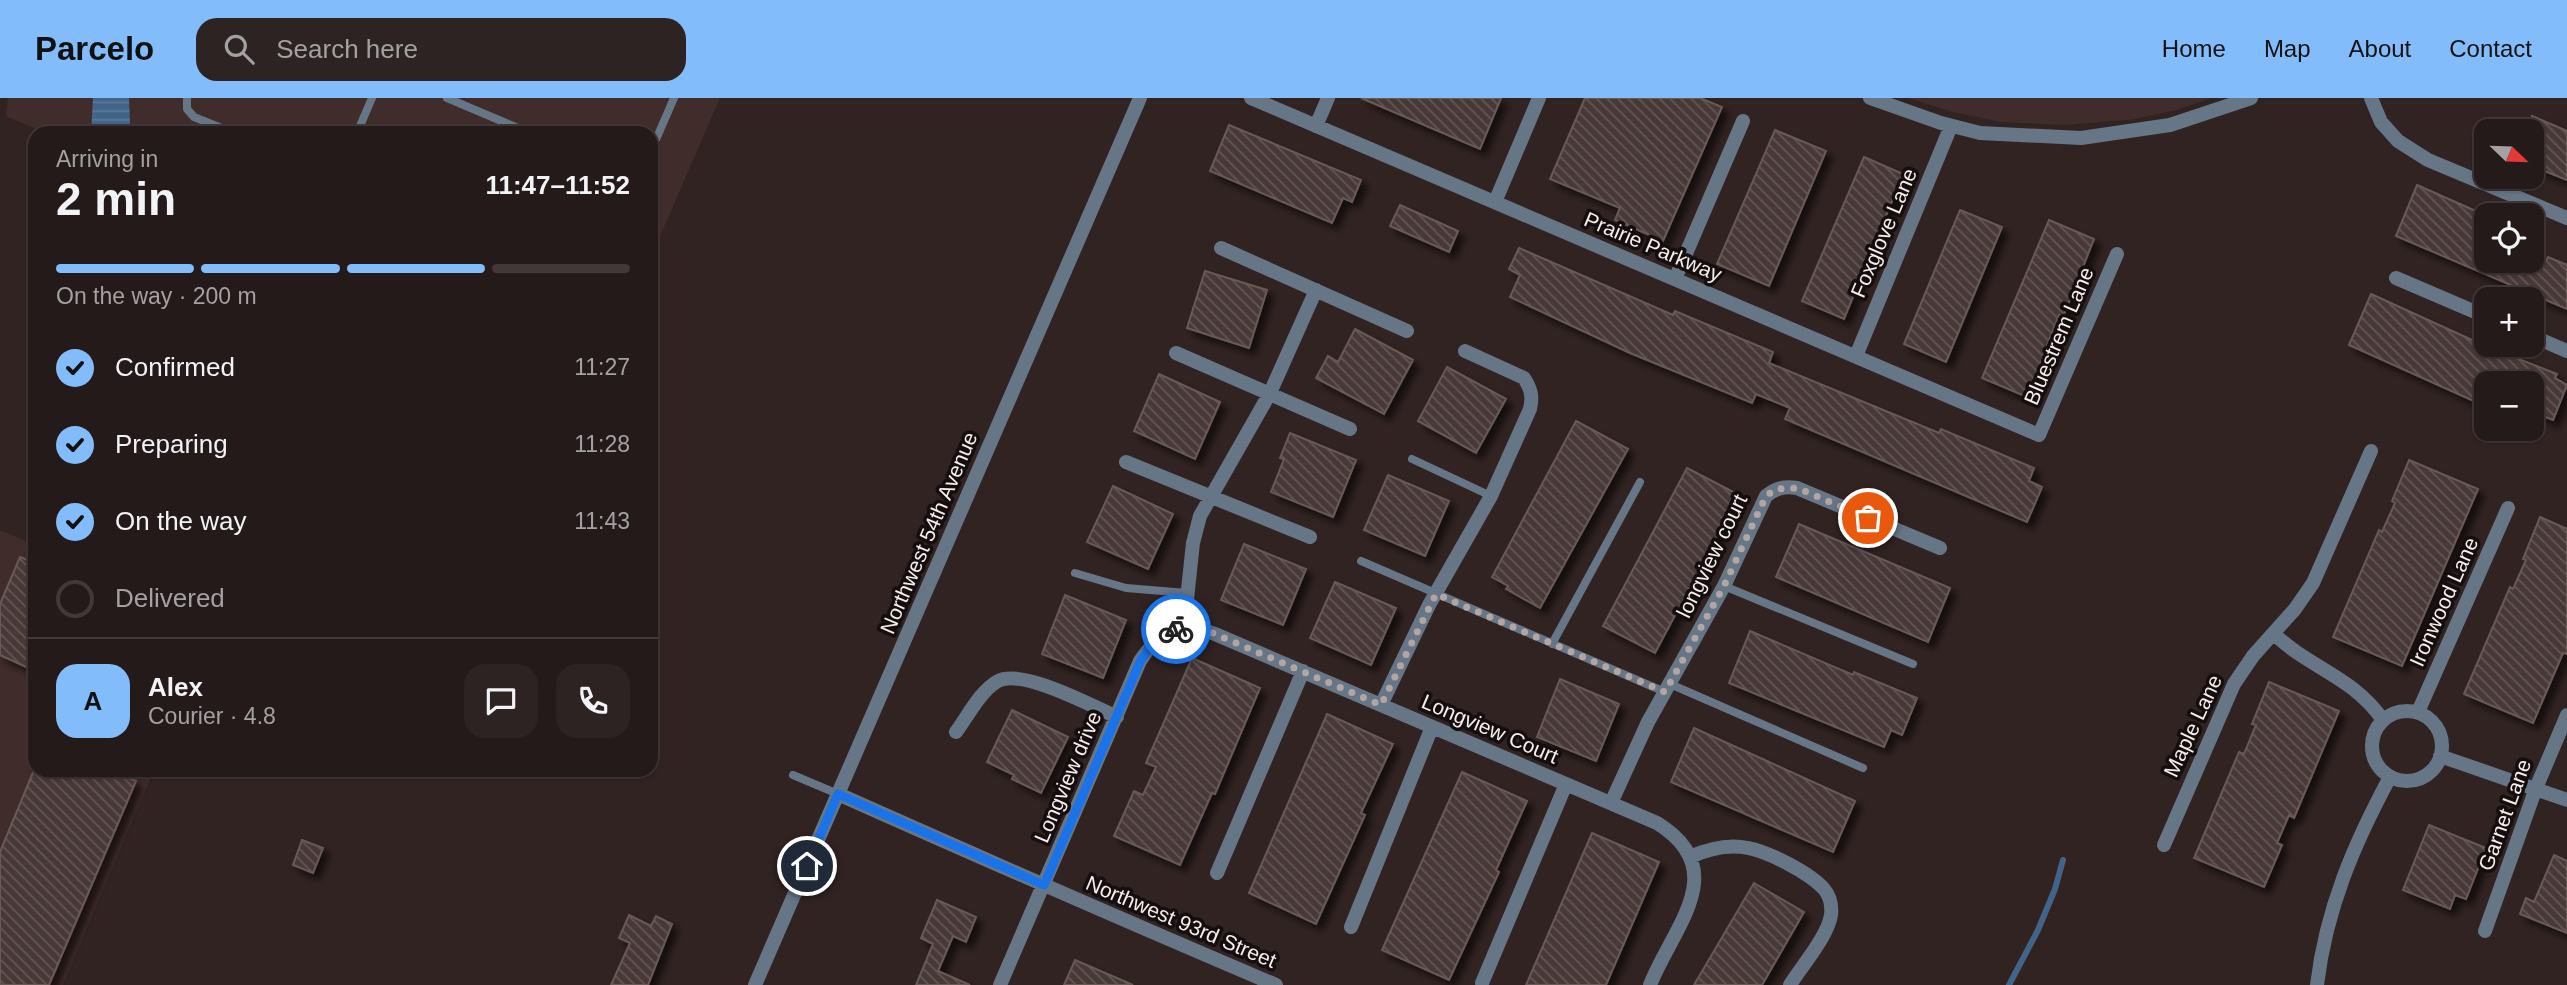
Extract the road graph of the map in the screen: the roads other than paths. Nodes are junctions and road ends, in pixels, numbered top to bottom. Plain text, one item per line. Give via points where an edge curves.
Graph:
1 (187, 98) edge
2 (372, 98) edge
3 (447, 98) edge
4 (674, 98) edge
5 (1140, 98) edge
6 (1251, 98) edge
7 (1328, 98) edge
8 (1539, 98) edge
9 (1870, 98) edge
10 (2251, 98) edge
11 (2371, 98) edge
12 (1743, 121) dead end
13 (216, 126) edge
14 (360, 126) edge
15 (513, 126) edge
16 (1316, 126) junction
17 (1951, 126) junction
18 (658, 135) edge
19 (1495, 202) junction
20 (2567, 218) edge
21 (1221, 248) dead end
22 (2117, 254) dead end
23 (2396, 278) dead end
24 (1675, 279) junction
25 (1316, 290) junction
26 (2474, 311) edge
27 (1407, 331) dead end
28 (2544, 341) edge
29 (1465, 351) dead end
30 (2567, 351) edge
31 (1176, 353) dead end
32 (1856, 356) junction
33 (1270, 393) junction
34 (1350, 429) dead end
35 (2039, 435) joint
36 (2371, 451) dead end
37 (1412, 459) dead end
38 (1126, 462) dead end
39 (1640, 482) dead end
40 (1491, 496) junction
41 (1210, 498) junction
42 (2508, 508) dead end
43 (1310, 537) dead end
44 (1940, 548) dead end
45 (1361, 561) dead end
46 (1075, 573) dead end
47 (1724, 586) junction
48 (1187, 593) junction
49 (1436, 594) junction
50 (1184, 627) junction
51 (2274, 634) junction
52 (1552, 644) junction
53 (1913, 664) dead end
54 (1303, 671) junction
55 (1667, 688) junction
56 (1381, 705) junction
57 (2418, 712) junction
58 (2567, 715) edge
59 (1117, 717) junction
60 (2382, 720) junction
61 (1432, 727) junction
62 (956, 732) dead end
63 (2440, 756) junction
64 (1863, 768) dead end
65 (793, 775) dead end
66 (2390, 777) junction
67 (1566, 784) junction
68 (2536, 788) junction
69 (838, 794) junction
70 (2567, 800) edge
71 (1611, 803) junction
72 (2164, 845) dead end
73 (1690, 857) junction
74 (1217, 873) dead end
75 (1044, 885) junction
76 (1350, 927) dead end
77 (2485, 931) dead end
78 (1482, 983) dead end
79 (755, 985) edge
80 (1000, 985) edge
81 (1276, 985) edge
82 (1650, 985) edge
83 (1790, 985) edge
84 (2317, 985) edge

1 - 13 lane via 187,109 194,117
2 - 14 lane
3 - 15 lane
4 - 18 lane
5 - 69 street, Northwest 54th Avenue
6 - 16 street, Prairie Parkway
7 - 16 street
8 - 19 street
9 - 17 street
10 - 17 street via 2170,125 2081,138 1980,133
11 - 20 street via 2381,122 2408,148
12 - 24 street
16 - 19 street, Prairie Parkway
17 - 32 street, Foxglove Lane
19 - 24 street, Prairie Parkway
21 - 25 street
22 - 35 street, Bluestrem Lane
23 - 26 street
24 - 32 street, Prairie Parkway
25 - 27 street
25 - 33 street
28 - 30 street
29 - 40 street via 1524,378 1532,398
31 - 33 street
32 - 35 street, Prairie Parkway
33 - 34 street
33 - 41 street
36 - 51 street, Maple Lane via 2312,583
37 - 40 lane
38 - 41 street
39 - 52 lane
40 - 49 street
41 - 43 street
41 - 48 street via 1193,543
42 - 57 street, Ironwood Lane
44 - 47 street, longview court via 1797,488 1776,489 1759,506
45 - 49 lane
46 - 48 lane via 1126,588
47 - 53 lane
47 - 55 street, longview court
48 - 50 street
49 - 52 lane
49 - 56 street
50 - 54 street, Longview Court via 1200,628
50 - 59 street, Longview drive via 1154,640
51 - 60 street via 2293,652 2353,687
51 - 72 street, Maple Lane via 2234,684
52 - 55 lane
54 - 56 street, Longview Court
54 - 74 street
55 - 64 lane
55 - 71 street, longview court
56 - 61 street, Longview Court
57 - 60 street via 2406,710
57 - 63 street via 2435,725 2442,745
58 - 68 street, Garnet Lane
59 - 62 street via 1031,681 1004,678 983,695
59 - 75 street, Longview drive
60 - 66 street via 2371,750 2374,761
61 - 67 street, Longview Court
61 - 76 street, longview court
63 - 66 street via 2426,776 2401,781
63 - 68 street
65 - 69 lane
66 - 84 street via 2331,909
67 - 71 street, Longview Court
67 - 78 street, longview court
68 - 70 street
68 - 77 street, Garnet Lane
69 - 75 street, Northwest 93rd Street
69 - 79 street, Northwest 54th Avenue
71 - 73 street, Longview Court via 1672,832
73 - 82 street via 1693,897
73 - 83 street via 1725,847 1747,848 1767,853 1824,889 1831,901 1831,916
75 - 80 street, Longview drive
75 - 81 street, Northwest 93rd Street

